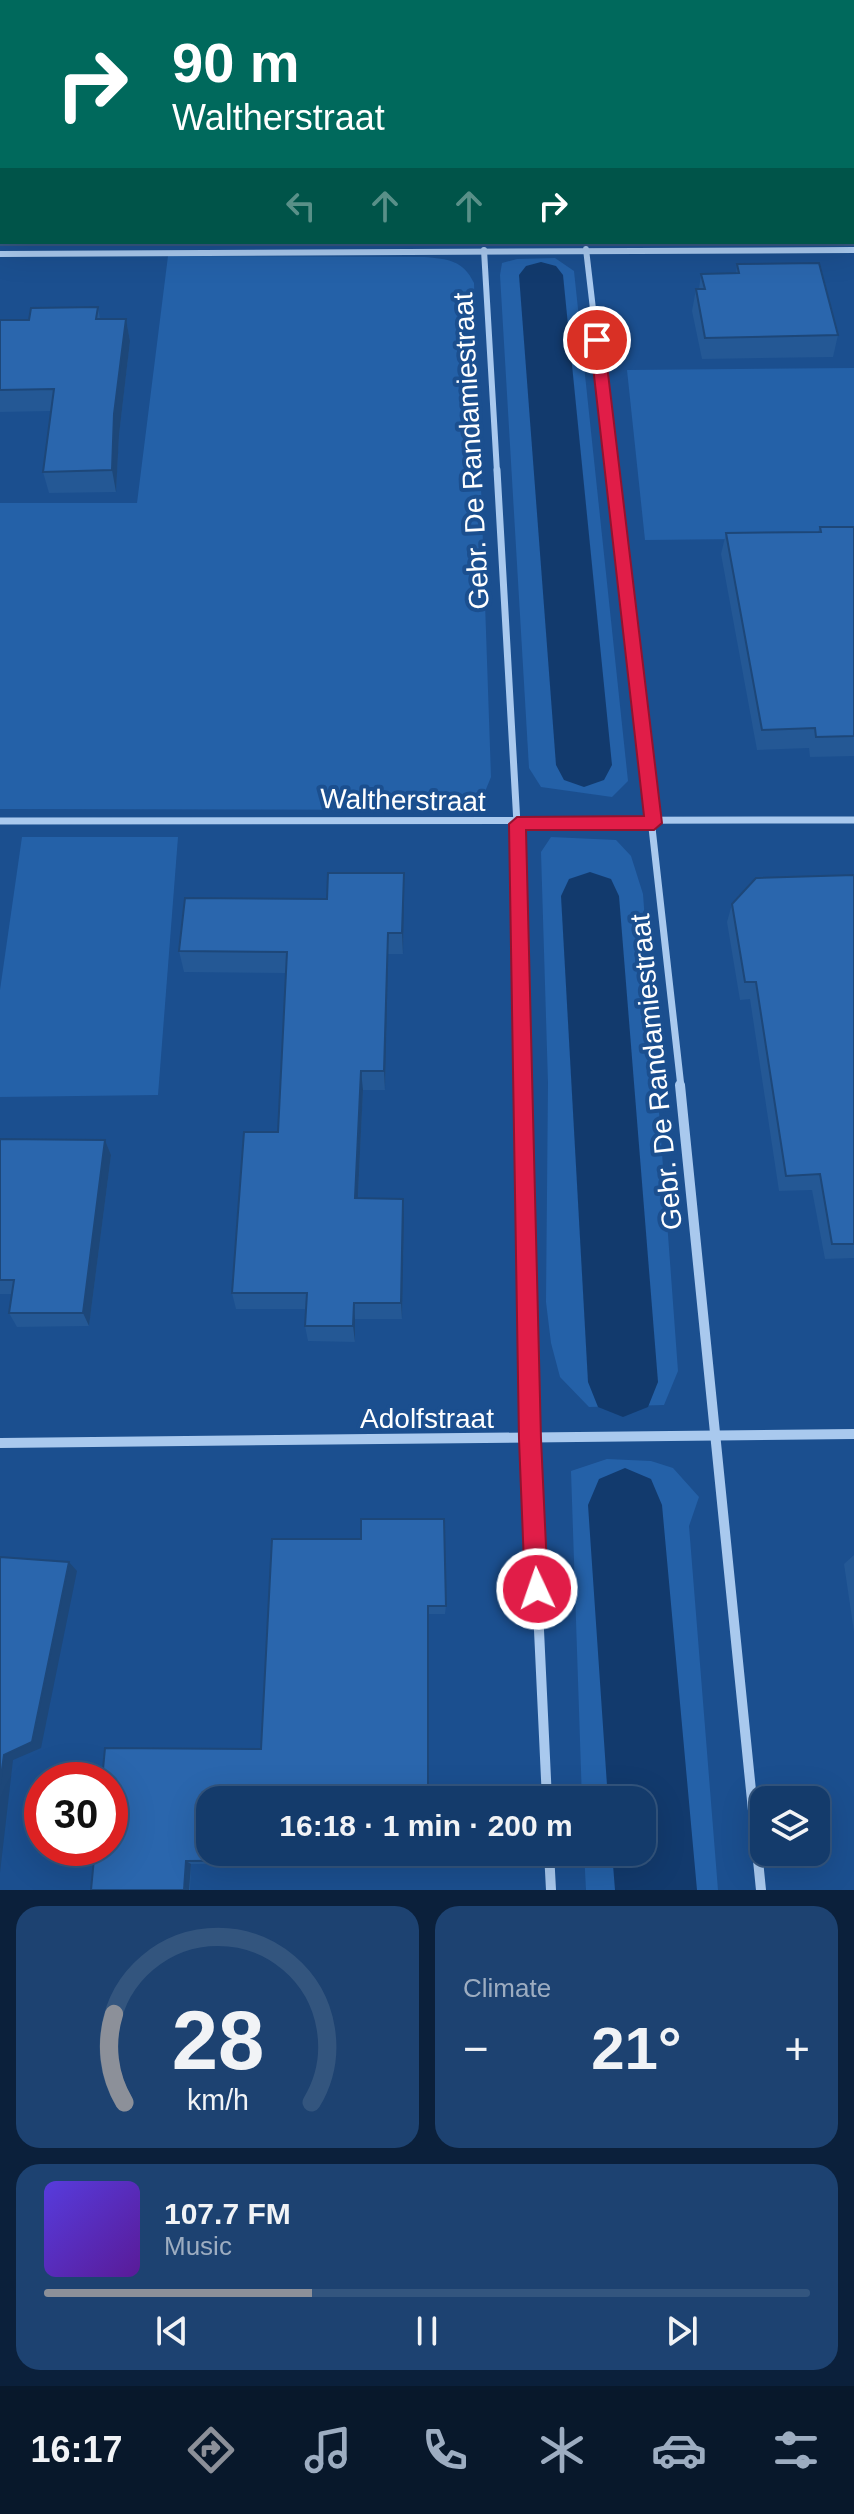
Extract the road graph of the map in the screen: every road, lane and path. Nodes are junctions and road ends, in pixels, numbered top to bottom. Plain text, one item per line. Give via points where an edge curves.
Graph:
1 (664, 246) edge
2 (586, 249) junction
3 (484, 250) junction
4 (854, 250) edge
5 (0, 254) edge
6 (854, 820) edge
7 (0, 821) edge
8 (654, 823) junction
9 (517, 824) junction
10 (854, 1434) edge
11 (719, 1435) junction
12 (530, 1439) junction
13 (0, 1443) edge
14 (546, 1786) edge
15 (550, 1866) edge
16 (551, 1890) edge
17 (761, 1890) edge

1 - 2 street
1 - 4 street
2 - 3 street
2 - 8 street, Gebr. De Randamiestraat
3 - 5 street
3 - 9 street, Gebr. De Randamiestraat
6 - 8 street, Waltherstraat
7 - 9 street, Waltherstraat
8 - 9 street, Waltherstraat
8 - 11 street, Gebr. De Randamiestraat
9 - 12 street, Gebr. De Randamiestraat
10 - 11 street, Adolfstraat
11 - 12 street, Adolfstraat
11 - 17 street, Gebr. De Randamiestraat
12 - 13 street, Adolfstraat
12 - 14 street, Gebr. De Randamiestraat
15 - 16 street

